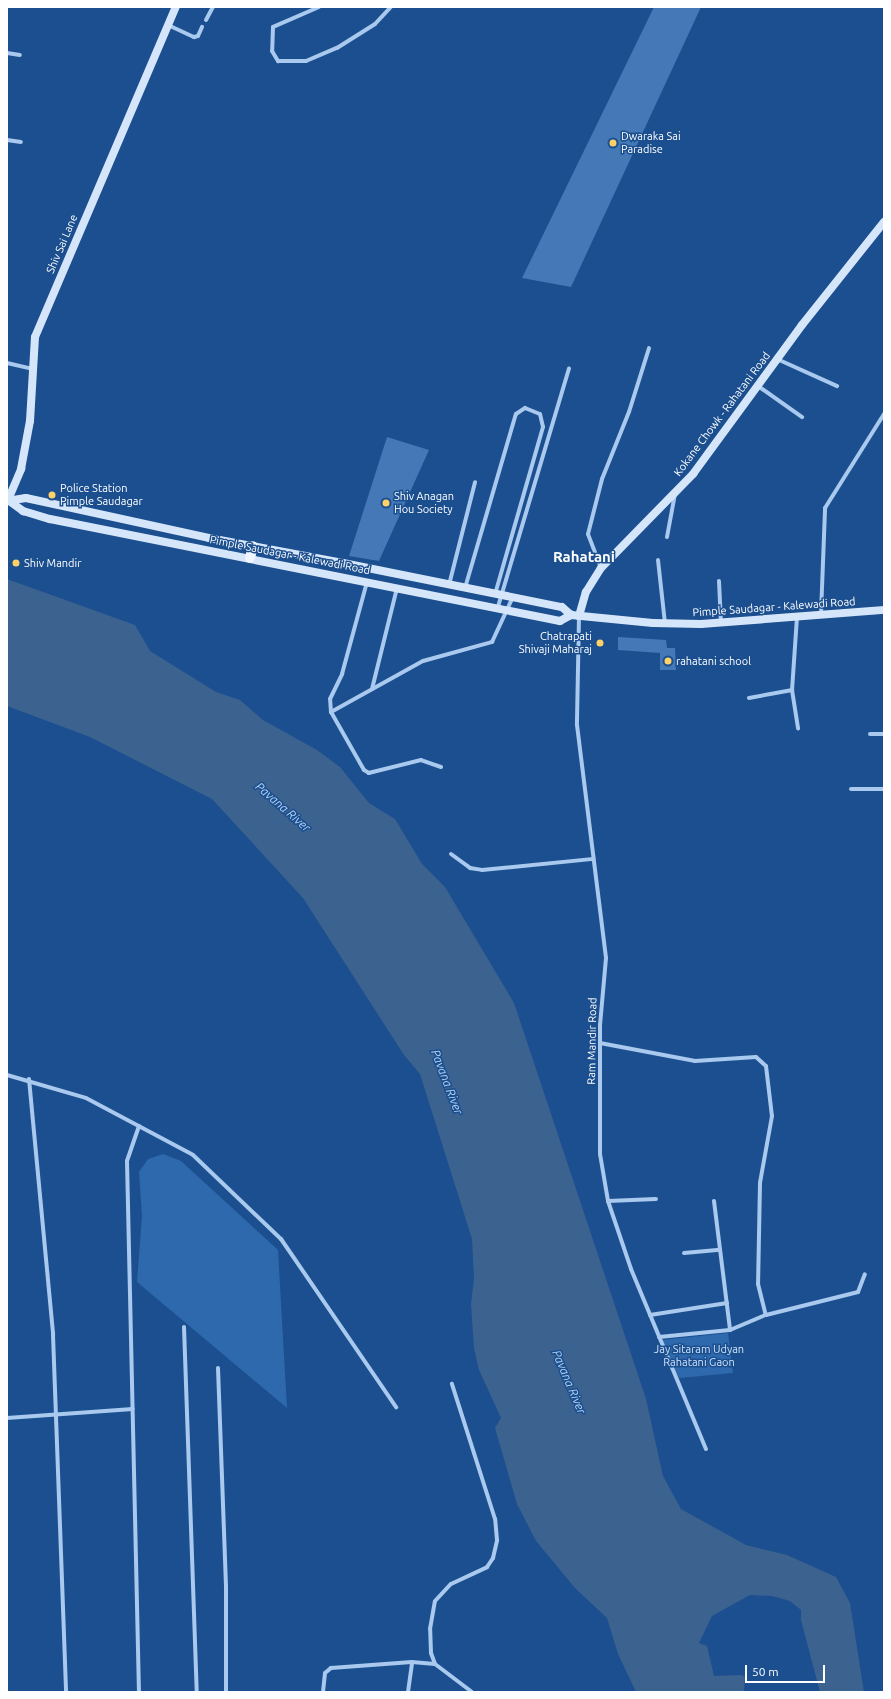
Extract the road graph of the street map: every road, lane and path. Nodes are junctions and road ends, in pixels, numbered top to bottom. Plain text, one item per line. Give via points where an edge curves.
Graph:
1 (176, 7) edge
2 (213, 7) edge
3 (319, 7) edge
4 (391, 7) edge
5 (206, 20) dead end
6 (168, 25) junction
7 (202, 27) dead end
8 (7, 53) edge
9 (20, 55) dead end
10 (7, 140) edge
11 (21, 142) dead end
12 (884, 222) edge
13 (649, 348) dead end
14 (777, 359) junction
15 (7, 363) edge
16 (569, 368) dead end
17 (32, 369) junction
18 (758, 386) junction
19 (836, 386) dead end
20 (884, 414) edge
21 (802, 417) dead end
22 (475, 482) dead end
23 (675, 494) junction
24 (8, 500) edge
25 (667, 538) dead end
26 (253, 546) junction
27 (250, 558) junction
28 (658, 560) dead end
29 (601, 568) junction
30 (368, 581) junction
31 (719, 581) dead end
32 (449, 585) junction
33 (397, 587) junction
34 (464, 589) junction
35 (498, 596) junction
36 (512, 599) junction
37 (497, 610) junction
38 (884, 610) edge
39 (508, 612) junction
40 (821, 614) junction
41 (575, 616) junction
42 (797, 617) junction
43 (721, 623) junction
44 (665, 624) junction
45 (372, 689) junction
46 (792, 690) junction
47 (749, 698) dead end
48 (331, 712) junction
49 (798, 729) dead end
50 (870, 734) dead end
51 (884, 734) edge
52 (441, 767) dead end
53 (851, 789) dead end
54 (884, 789) edge
55 (451, 854) dead end
56 (593, 859) junction
57 (600, 1043) junction
58 (7, 1075) edge
59 (29, 1079) junction
60 (139, 1126) junction
61 (656, 1199) dead end
62 (608, 1201) junction
63 (714, 1201) dead end
64 (720, 1250) junction
65 (684, 1253) dead end
66 (865, 1274) dead end
67 (727, 1303) junction
68 (650, 1315) junction
69 (766, 1315) junction
70 (184, 1327) dead end
71 (730, 1330) junction
72 (660, 1337) junction
73 (218, 1368) dead end
74 (452, 1384) dead end
75 (396, 1407) dead end
76 (133, 1409) junction
77 (56, 1416) junction
78 (7, 1418) edge
79 (706, 1449) dead end
80 (412, 1662) junction
81 (435, 1664) junction
82 (66, 1692) edge
83 (139, 1692) edge
84 (197, 1692) edge
85 (226, 1692) edge
86 (323, 1692) edge
87 (408, 1692) edge
88 (472, 1692) edge

1 - 6 main road, Shiv Sai Lane
2 - 5 street
3 - 4 street via 273,27 270,34 272,51 278,61 294,63 325,54 374,24
6 - 7 street via 194,37 198,36
6 - 17 main road, Shiv Sai Lane via 35,337
8 - 9 street
10 - 11 street
12 - 14 main road, Kokane Chowk - Rahatani Road
13 - 29 street via 629,412 602,479 588,534
14 - 18 main road, Kokane Chowk - Rahatani Road
14 - 19 street
15 - 17 street
16 - 35 street
17 - 24 main road, Shiv Sai Lane via 30,421 21,469
18 - 21 street
18 - 23 main road, Kokane Chowk - Rahatani Road
20 - 40 street via 825,508
22 - 32 street
23 - 25 street
23 - 29 main road, Kokane Chowk - Rahatani Road
24 - 26 main road, Pimple Saudagar - Kalewadi Road via 26,498
24 - 27 main road, Pimple Saudagar - Kalewadi Road via 23,511 50,519
26 - 27 main road
26 - 32 main road, Pimple Saudagar - Kalewadi Road
27 - 30 main road, Pimple Saudagar - Kalewadi Road
28 - 44 street
29 - 41 main road, Kokane Chowk - Rahatani Road
30 - 33 main road, Pimple Saudagar - Kalewadi Road
30 - 48 street via 342,674 330,699
31 - 43 street
32 - 34 main road, Pimple Saudagar - Kalewadi Road
33 - 37 main road, Pimple Saudagar - Kalewadi Road
33 - 45 street
34 - 35 main road, Pimple Saudagar - Kalewadi Road
34 - 35 street via 516,414 525,408 540,414 543,427
35 - 36 main road, Pimple Saudagar - Kalewadi Road
35 - 37 street
36 - 39 street
36 - 41 main road, Pimple Saudagar - Kalewadi Road via 562,607
37 - 39 main road, Pimple Saudagar - Kalewadi Road
38 - 40 main road, Pimple Saudagar - Kalewadi Road
39 - 41 main road, Pimple Saudagar - Kalewadi Road via 560,621
39 - 45 street via 492,642 423,661
40 - 42 main road, Pimple Saudagar - Kalewadi Road
41 - 44 main road, Pimple Saudagar - Kalewadi Road
41 - 56 street, Ram Mandir Road via 577,725
42 - 43 main road, Pimple Saudagar - Kalewadi Road
42 - 46 street
43 - 44 main road, Pimple Saudagar - Kalewadi Road
45 - 48 street
46 - 47 street
46 - 49 street
48 - 52 street via 364,770 369,773 421,760
50 - 51 street
53 - 54 street
55 - 56 street via 470,868 482,870
56 - 57 street, Ram Mandir Road via 606,958
57 - 62 street, Ram Mandir Road via 600,1154
57 - 69 street via 695,1061 756,1057 766,1066 772,1116 760,1183 758,1284
58 - 59 street
59 - 60 street via 86,1098
59 - 77 street via 54,1334
60 - 75 street via 193,1155 281,1239
60 - 76 street via 127,1161
61 - 62 street
62 - 68 street, Ram Mandir Road
63 - 64 street
64 - 65 street
64 - 67 street
66 - 69 street via 858,1292
67 - 68 street
67 - 71 street
68 - 72 street, Ram Mandir Road
69 - 71 street
70 - 84 street
71 - 72 street
72 - 79 street, Ram Mandir Road
73 - 85 street via 226,1587
74 - 81 street via 495,1519 497,1540 493,1558 487,1567 451,1584 435,1601 430,1629 431,1653
76 - 77 street
76 - 83 street
77 - 78 street
77 - 82 street
80 - 81 street
80 - 86 street via 331,1668 326,1673
80 - 87 street
81 - 88 street

